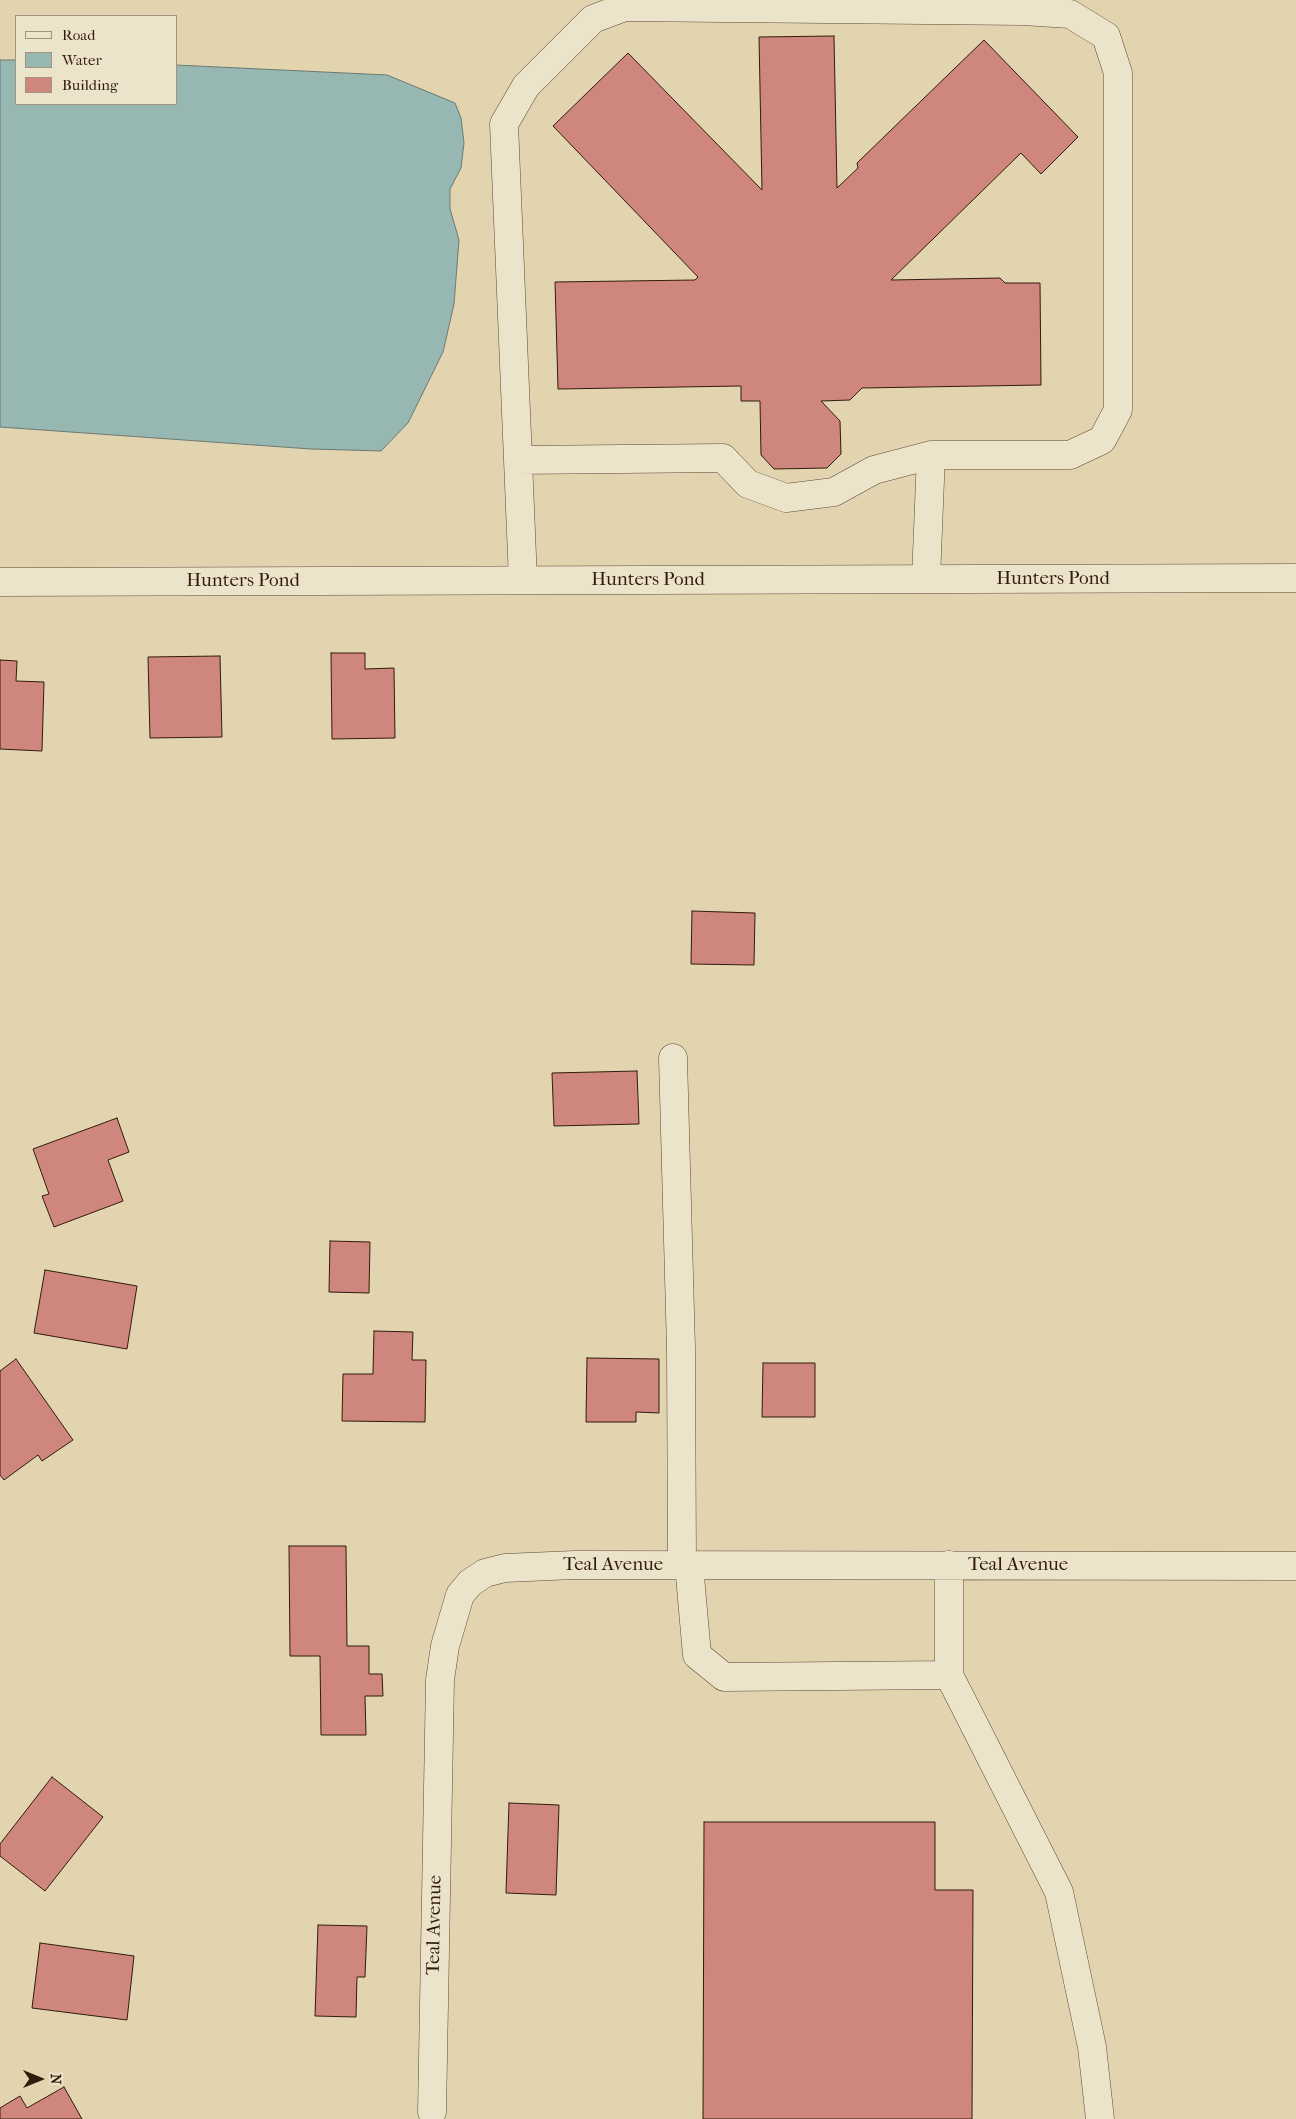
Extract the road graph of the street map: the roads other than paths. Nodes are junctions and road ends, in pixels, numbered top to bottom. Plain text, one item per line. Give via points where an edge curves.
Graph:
1 (931, 455) junction
2 (518, 460) junction
3 (1296, 578) edge
4 (926, 579) junction
5 (523, 580) junction
6 (0, 582) edge
7 (673, 1058) dead end
8 (686, 1565) junction
9 (949, 1565) junction
10 (1296, 1566) edge
11 (949, 1675) junction
12 (432, 2112) dead end
13 (1100, 2119) edge

1 - 2 street via 874,470 834,492 786,498 748,484 723,458
1 - 2 street via 1070,455 1102,440 1118,410 1118,73 1106,36 1070,14 625,7 593,19 526,86 504,124
1 - 4 street
2 - 5 street
3 - 4 street, Hunters Pond
4 - 5 street, Hunters Pond
5 - 6 street, Hunters Pond
7 - 8 street
8 - 9 street, Teal Avenue
8 - 11 street via 697,1655 724,1677
8 - 12 street, Teal Avenue via 505,1568 484,1573 470,1582 460,1595 445,1646 440,1680
9 - 10 street, Teal Avenue
9 - 11 street
11 - 13 street via 1059,1892 1092,2047

